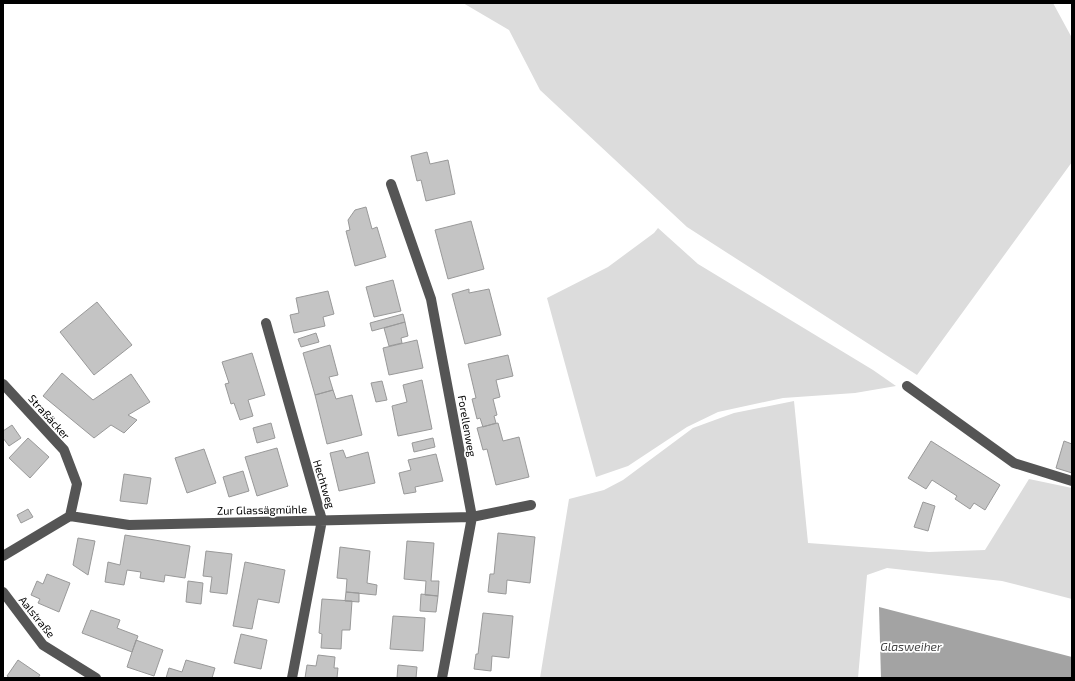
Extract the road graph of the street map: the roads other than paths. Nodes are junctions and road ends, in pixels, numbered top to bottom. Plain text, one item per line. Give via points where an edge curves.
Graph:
1 (391, 184) dead end
2 (266, 324) dead end
3 (3, 384) edge
4 (907, 386) dead end
5 (1072, 481) edge
6 (531, 505) dead end
7 (70, 516) junction
8 (472, 517) junction
9 (322, 520) junction
10 (3, 556) edge
11 (3, 592) edge
12 (96, 678) edge
13 (292, 678) edge
14 (442, 678) edge

1 - 8 street, Forellenweg via 431,299
2 - 9 street, Hechtweg
3 - 7 street, Straßäcker via 64,450 77,484
4 - 5 street via 1014,463
6 - 8 street, Zur Glassägmühle
7 - 9 street, Zur Glassägmühle via 129,525
7 - 10 street
8 - 9 street, Zur Glassägmühle
8 - 14 street, Forellenweg
9 - 13 street, Hechtweg
11 - 12 street, Aalstraße via 43,645

